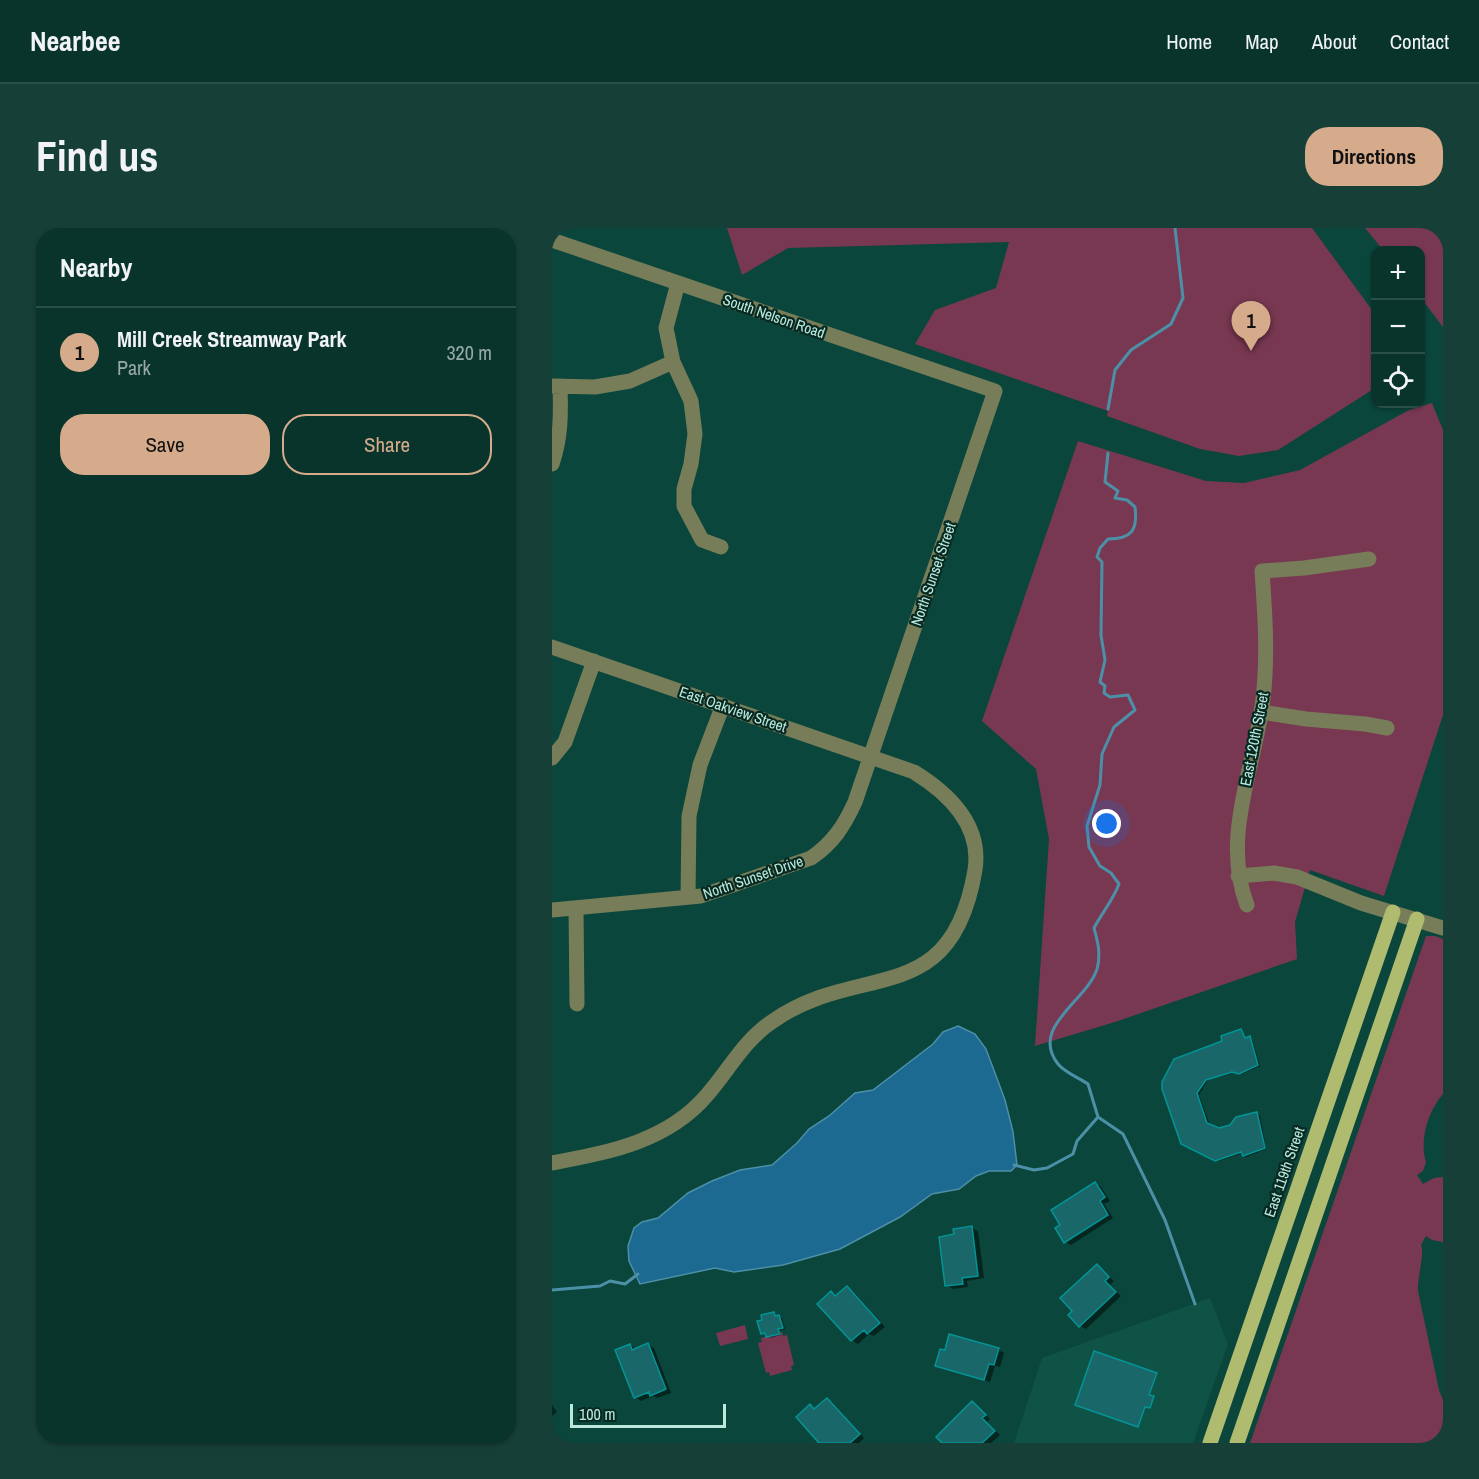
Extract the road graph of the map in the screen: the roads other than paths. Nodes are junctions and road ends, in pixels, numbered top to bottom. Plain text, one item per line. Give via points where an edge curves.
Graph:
1 (552, 240) edge
2 (678, 283) junction
3 (673, 362) junction
4 (556, 386) edge
5 (995, 392) joint
6 (552, 464) edge
7 (721, 547) dead end
8 (1369, 559) dead end
9 (552, 647) edge
10 (594, 662) junction
11 (723, 705) junction
12 (1261, 712) junction
13 (1387, 728) dead end
14 (552, 758) edge
15 (871, 758) junction
16 (1238, 876) junction
17 (688, 897) junction
18 (1247, 905) dead end
19 (576, 908) junction
20 (552, 910) edge
21 (1393, 912) junction
22 (1417, 919) junction
23 (1443, 928) edge
24 (577, 1004) dead end
25 (552, 1163) edge
26 (1210, 1443) edge
27 (1237, 1443) edge

1 - 2 street, South Nelson Road
2 - 3 street via 666,328
2 - 5 street, South Nelson Road
3 - 4 street via 630,381 595,387
3 - 7 street via 690,401 695,434 684,506 702,540
4 - 6 street via 561,416
5 - 15 street, North Sunset Street
8 - 12 street, East 120th Street via 1262,571 1266,645
9 - 10 street, East Oakview Street
10 - 11 street, East Oakview Street
10 - 14 street via 565,742
11 - 15 street, East Oakview Street
11 - 17 street via 700,765 689,816
12 - 13 street
12 - 16 street, East 120th Street via 1240,813
15 - 17 street, North Sunset Drive via 847,819 825,848 788,867
15 - 25 street, East Oakview Street via 914,772 932,783 948,796 970,830 975,865 970,896 960,924 944,948 910,972 816,998 774,1019 744,1046 694,1109 655,1135 618,1149
16 - 18 street, East 120th Street
16 - 21 street via 1274,873 1297,877
17 - 19 street, North Sunset Drive
19 - 20 street, North Sunset Drive
19 - 24 street
21 - 22 street
21 - 26 main road, East 119th Street
22 - 23 street
22 - 27 main road

